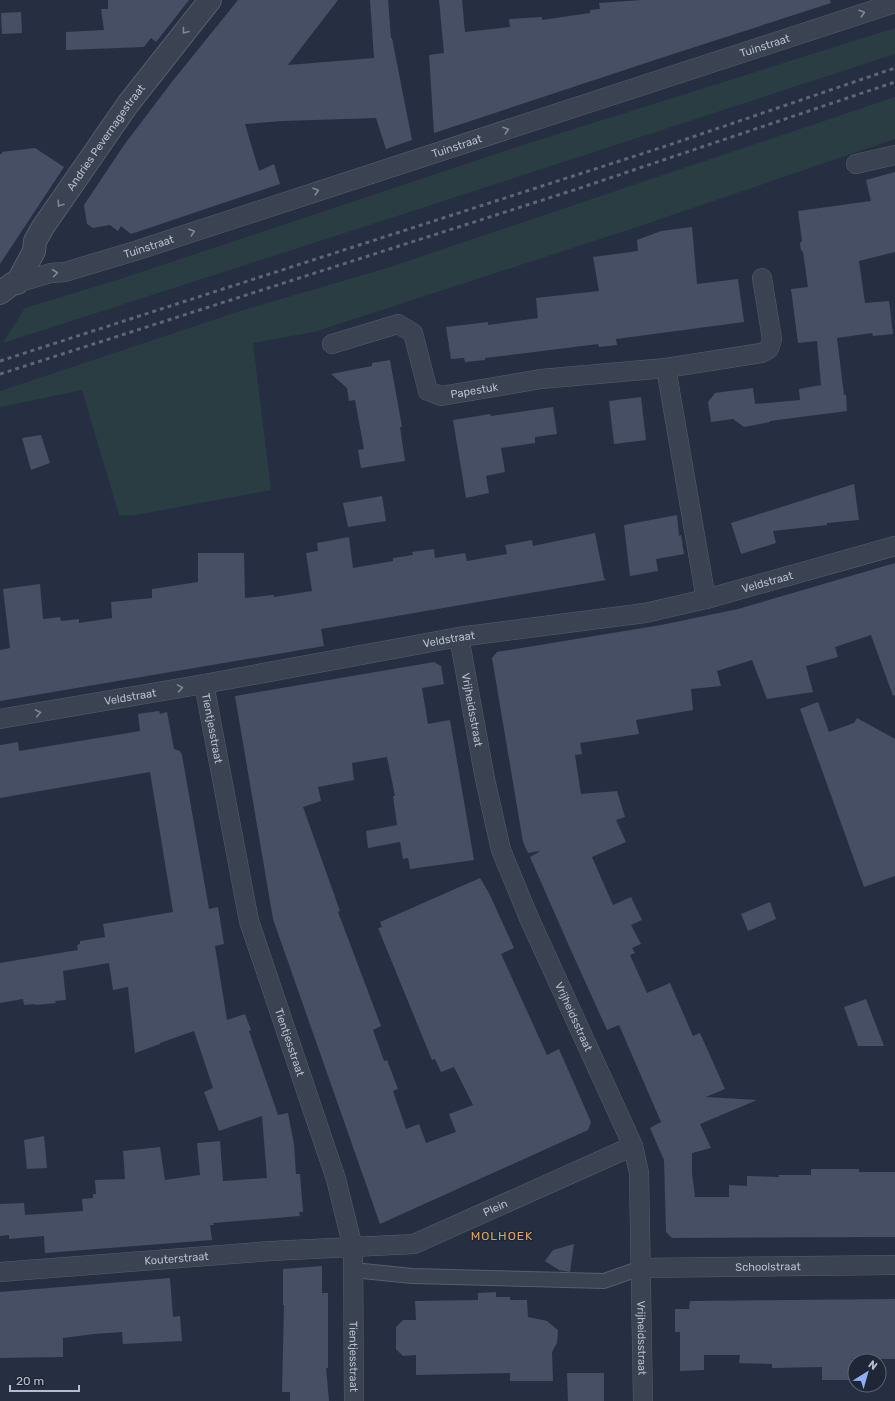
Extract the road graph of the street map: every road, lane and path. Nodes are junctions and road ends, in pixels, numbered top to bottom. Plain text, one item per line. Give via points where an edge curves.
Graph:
1 (210, 0) edge
2 (895, 3) edge
3 (895, 155) edge
4 (856, 164) dead end
5 (762, 278) dead end
6 (8, 288) edge
7 (332, 344) dead end
8 (666, 368) junction
9 (895, 546) edge
10 (706, 599) junction
11 (459, 637) junction
12 (204, 684) junction
13 (0, 719) edge
14 (633, 1146) junction
15 (353, 1248) junction
16 (895, 1265) edge
17 (641, 1268) junction
18 (353, 1270) junction
19 (0, 1272) edge
20 (354, 1401) edge
21 (643, 1401) edge

1 -> 6 street, Andries Pevernagestraat via 128,104 43,228 35,241 34,251
6 -> 2 street, Tuinstraat via 51,273 65,272 135,251
3 - 4 street
5 - 8 street, Papestuk via 772,339 769,349 761,353
7 - 8 street, Papestuk via 398,324 412,333 428,391 441,396 541,379
8 - 10 street
9 - 10 street, Veldstraat
10 - 11 street, Veldstraat via 645,613
11 - 12 street, Veldstraat
11 - 14 street, Vrijheidsstraat via 501,850 529,918
13 -> 12 street, Veldstraat
12 - 15 street, Tientjesstraat via 248,921 336,1179
14 - 15 street, Plein via 414,1244
14 - 17 street, Vrijheidsstraat via 639,1173
15 - 18 street, Tientjesstraat
15 - 19 street, Kouterstraat via 264,1252
16 - 17 street, Schoolstraat
17 - 18 street via 604,1281 412,1276
17 - 21 street, Vrijheidsstraat
18 - 20 street, Tientjesstraat

